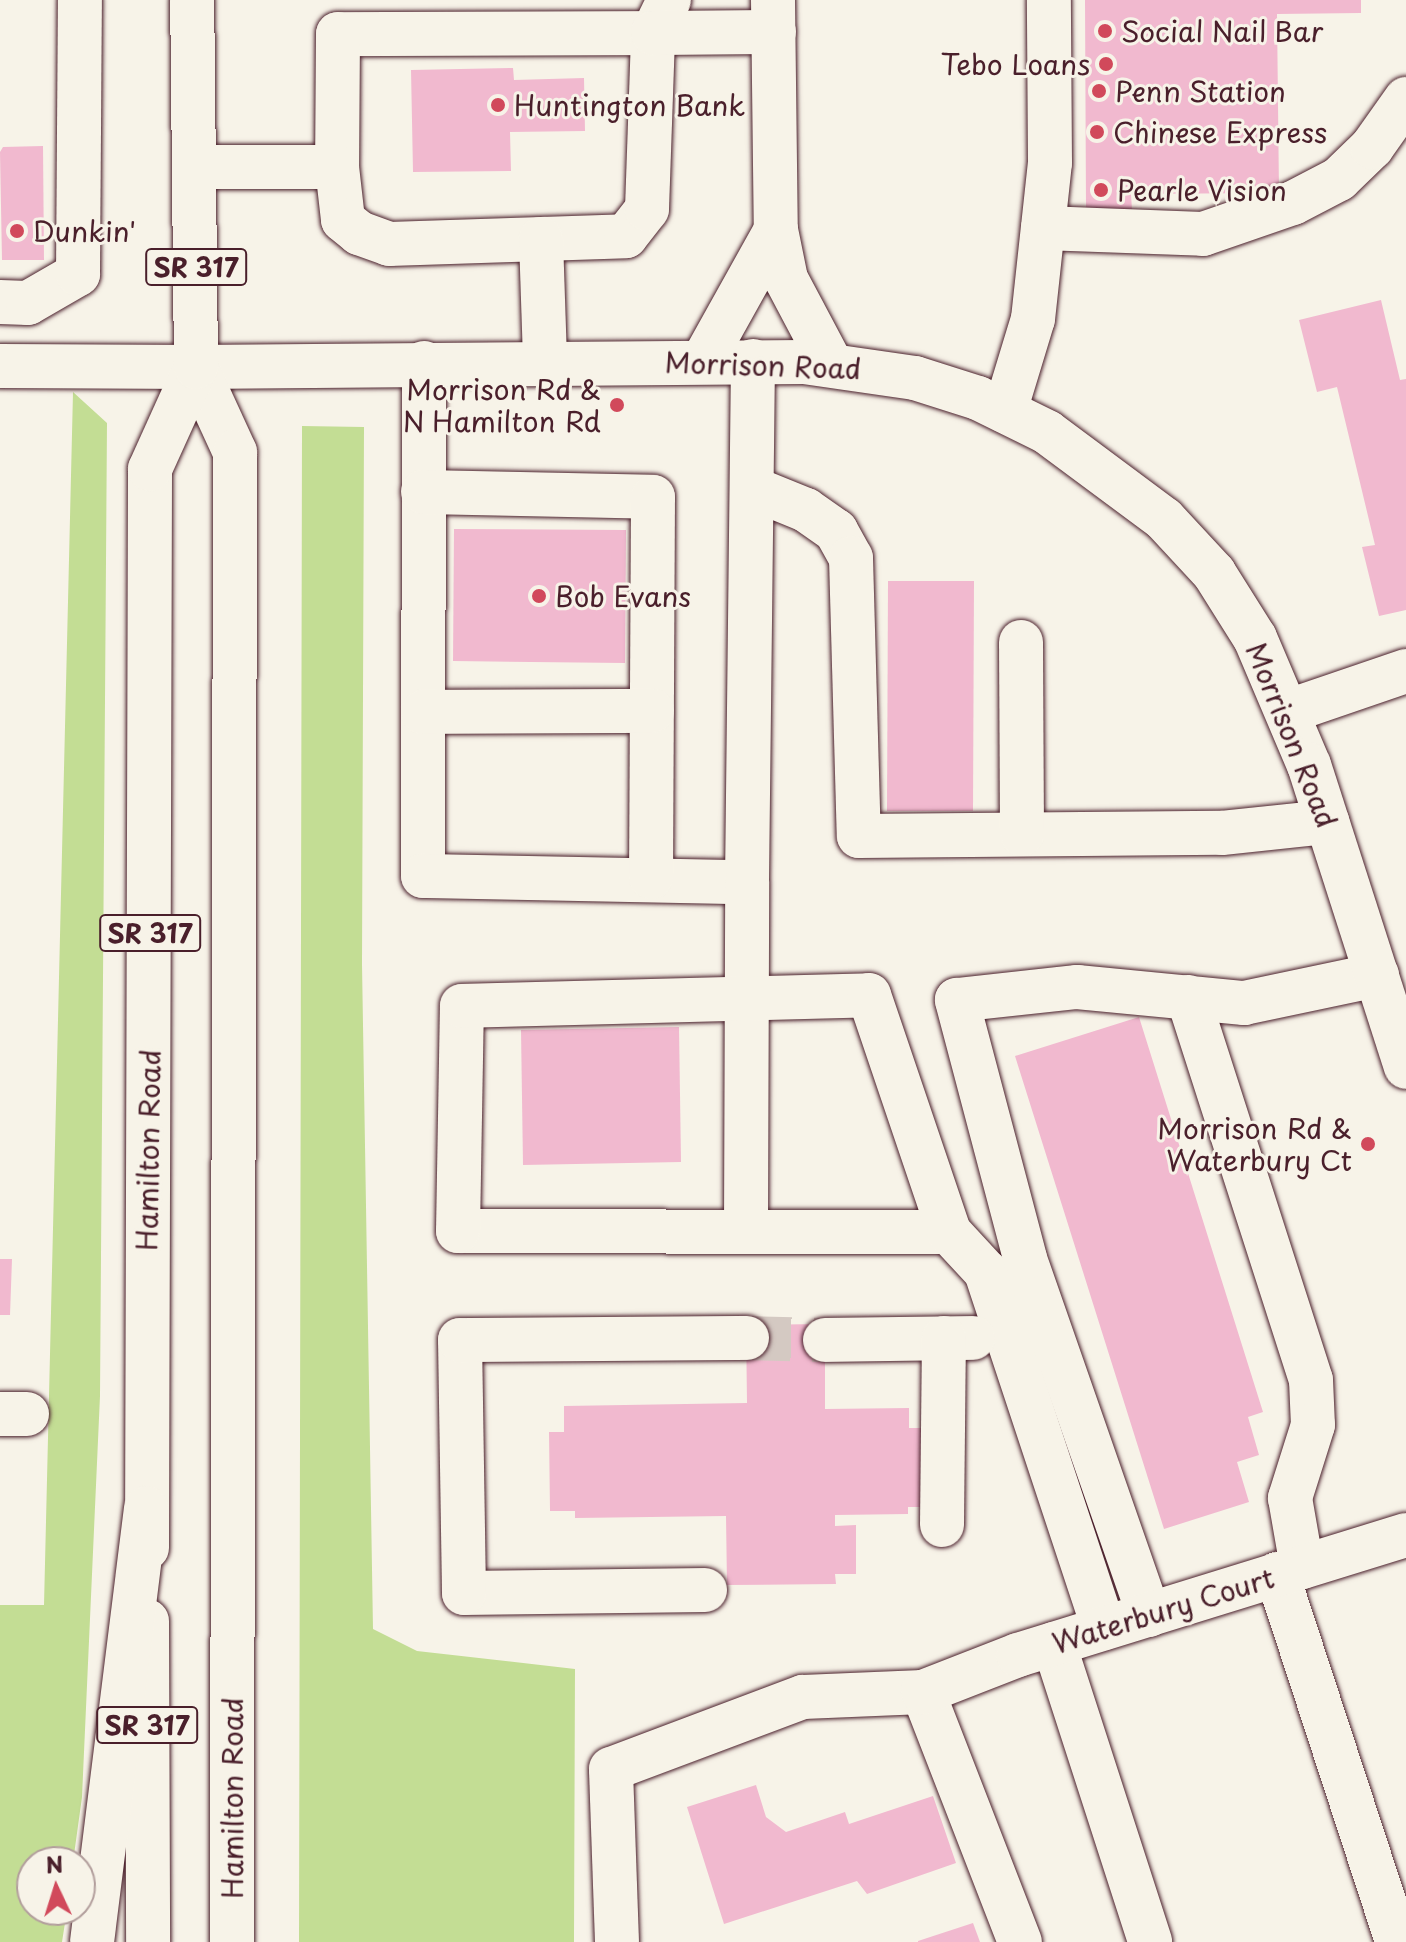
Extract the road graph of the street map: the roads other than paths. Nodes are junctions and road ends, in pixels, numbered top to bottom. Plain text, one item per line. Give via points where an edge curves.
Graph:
1 (80, 0) edge
2 (192, 0) edge
3 (1049, 0) edge
4 (661, 16) edge
5 (773, 16) edge
6 (336, 17) edge
7 (1406, 99) edge
8 (196, 167) junction
9 (337, 167) junction
10 (1043, 228) junction
11 (776, 230) junction
12 (541, 239) junction
13 (0, 302) edge
14 (545, 361) junction
15 (703, 361) junction
16 (753, 361) junction
17 (424, 363) junction
18 (831, 364) junction
19 (0, 366) edge
20 (196, 367) junction
21 (1005, 411) junction
22 (752, 488) junction
23 (423, 492) junction
24 (1021, 642) dead end
25 (1406, 671) edge
26 (652, 711) junction
27 (1289, 711) junction
28 (423, 712) junction
29 (1327, 822) junction
30 (1022, 834) junction
31 (651, 877) junction
32 (747, 882) junction
33 (1377, 975) junction
34 (1188, 997) junction
35 (748, 998) junction
36 (1406, 1067) edge
37 (746, 1229) junction
38 (949, 1232) junction
39 (747, 1338) tunnel mouth
40 (944, 1338) junction
41 (1007, 1338) junction
42 (825, 1340) tunnel mouth
43 (146, 1508) junction
44 (942, 1525) dead end
45 (1406, 1535) edge
46 (1290, 1571) junction
47 (705, 1590) dead end
48 (1149, 1615) junction
49 (1104, 1628) junction
50 (1054, 1644) junction
51 (923, 1692) junction
52 (92, 1942) edge
53 (148, 1942) edge
54 (232, 1942) edge
55 (617, 1942) edge
56 (1020, 1942) edge
57 (1150, 1942) edge
58 (1397, 1942) edge

1 - 13 main road via 78,274 28,303
2 - 8 main road, Hamilton Road / SR 317
3 - 10 main road via 1050,163
4 - 5 main road
4 - 6 main road
4 - 12 main road via 647,209 626,236
5 - 11 main road
6 - 9 main road
7 - 10 main road via 1372,147 1339,179 1278,208 1203,234
8 - 9 main road
8 - 20 main road, Hamilton Road / SR 317
9 - 12 main road via 343,220 359,233 389,244
10 - 21 main road via 1033,319
11 - 15 main road
11 - 18 main road via 786,279
12 - 14 main road
14 - 15 main road, Morrison Road
14 - 17 main road, Morrison Road
15 - 16 main road, Morrison Road
16 - 18 main road, Morrison Road
16 - 22 main road
17 - 20 main road, Morrison Road
17 - 23 main road
18 - 21 main road, Morrison Road via 915,378
19 - 20 main road, Morrison Road
20 - 43 main road, Hamilton Road / SR 317 via 150,469
20 - 54 main road, Hamilton Road / SR 317 via 235,452
21 - 27 main road, Morrison Road via 1107,472 1164,519 1214,573 1255,638
22 - 30 main road via 806,510 836,531 851,558 859,836
22 - 32 main road
23 - 26 main road via 653,497
23 - 28 main road
24 - 30 main road
25 - 27 main road
26 - 28 main road
26 - 31 main road
27 - 29 main road, Morrison Road
28 - 31 main road via 423,876
29 - 30 main road via 1222,833
29 - 33 main road, Morrison Road
31 - 32 main road
32 - 35 main road
33 - 34 main road via 1244,1003
33 - 36 main road, Morrison Road
34 - 46 main road via 1311,1380 1313,1425 1290,1498
34 - 48 main road via 1077,987 957,1000 1025,1258
35 - 37 main road
35 - 37 main road via 462,1006 458,1231
35 - 38 main road via 869,995
37 - 38 main road
38 - 41 main road via 986,1272
39 - 47 main road via 460,1340 464,1593
40 - 41 main road
40 - 42 main road
40 - 44 main road
41 - 49 main road
43 - 52 main road
43 - 53 main road, Hamilton Road / SR 317
45 - 46 main road, Waterbury Court
46 - 48 main road, Waterbury Court
46 - 58 main road
48 - 49 main road, Waterbury Court
49 - 50 main road, Waterbury Court
50 - 51 main road, Waterbury Court
50 - 57 main road
51 - 55 main road, Waterbury Court via 803,1697 611,1769
51 - 56 main road

